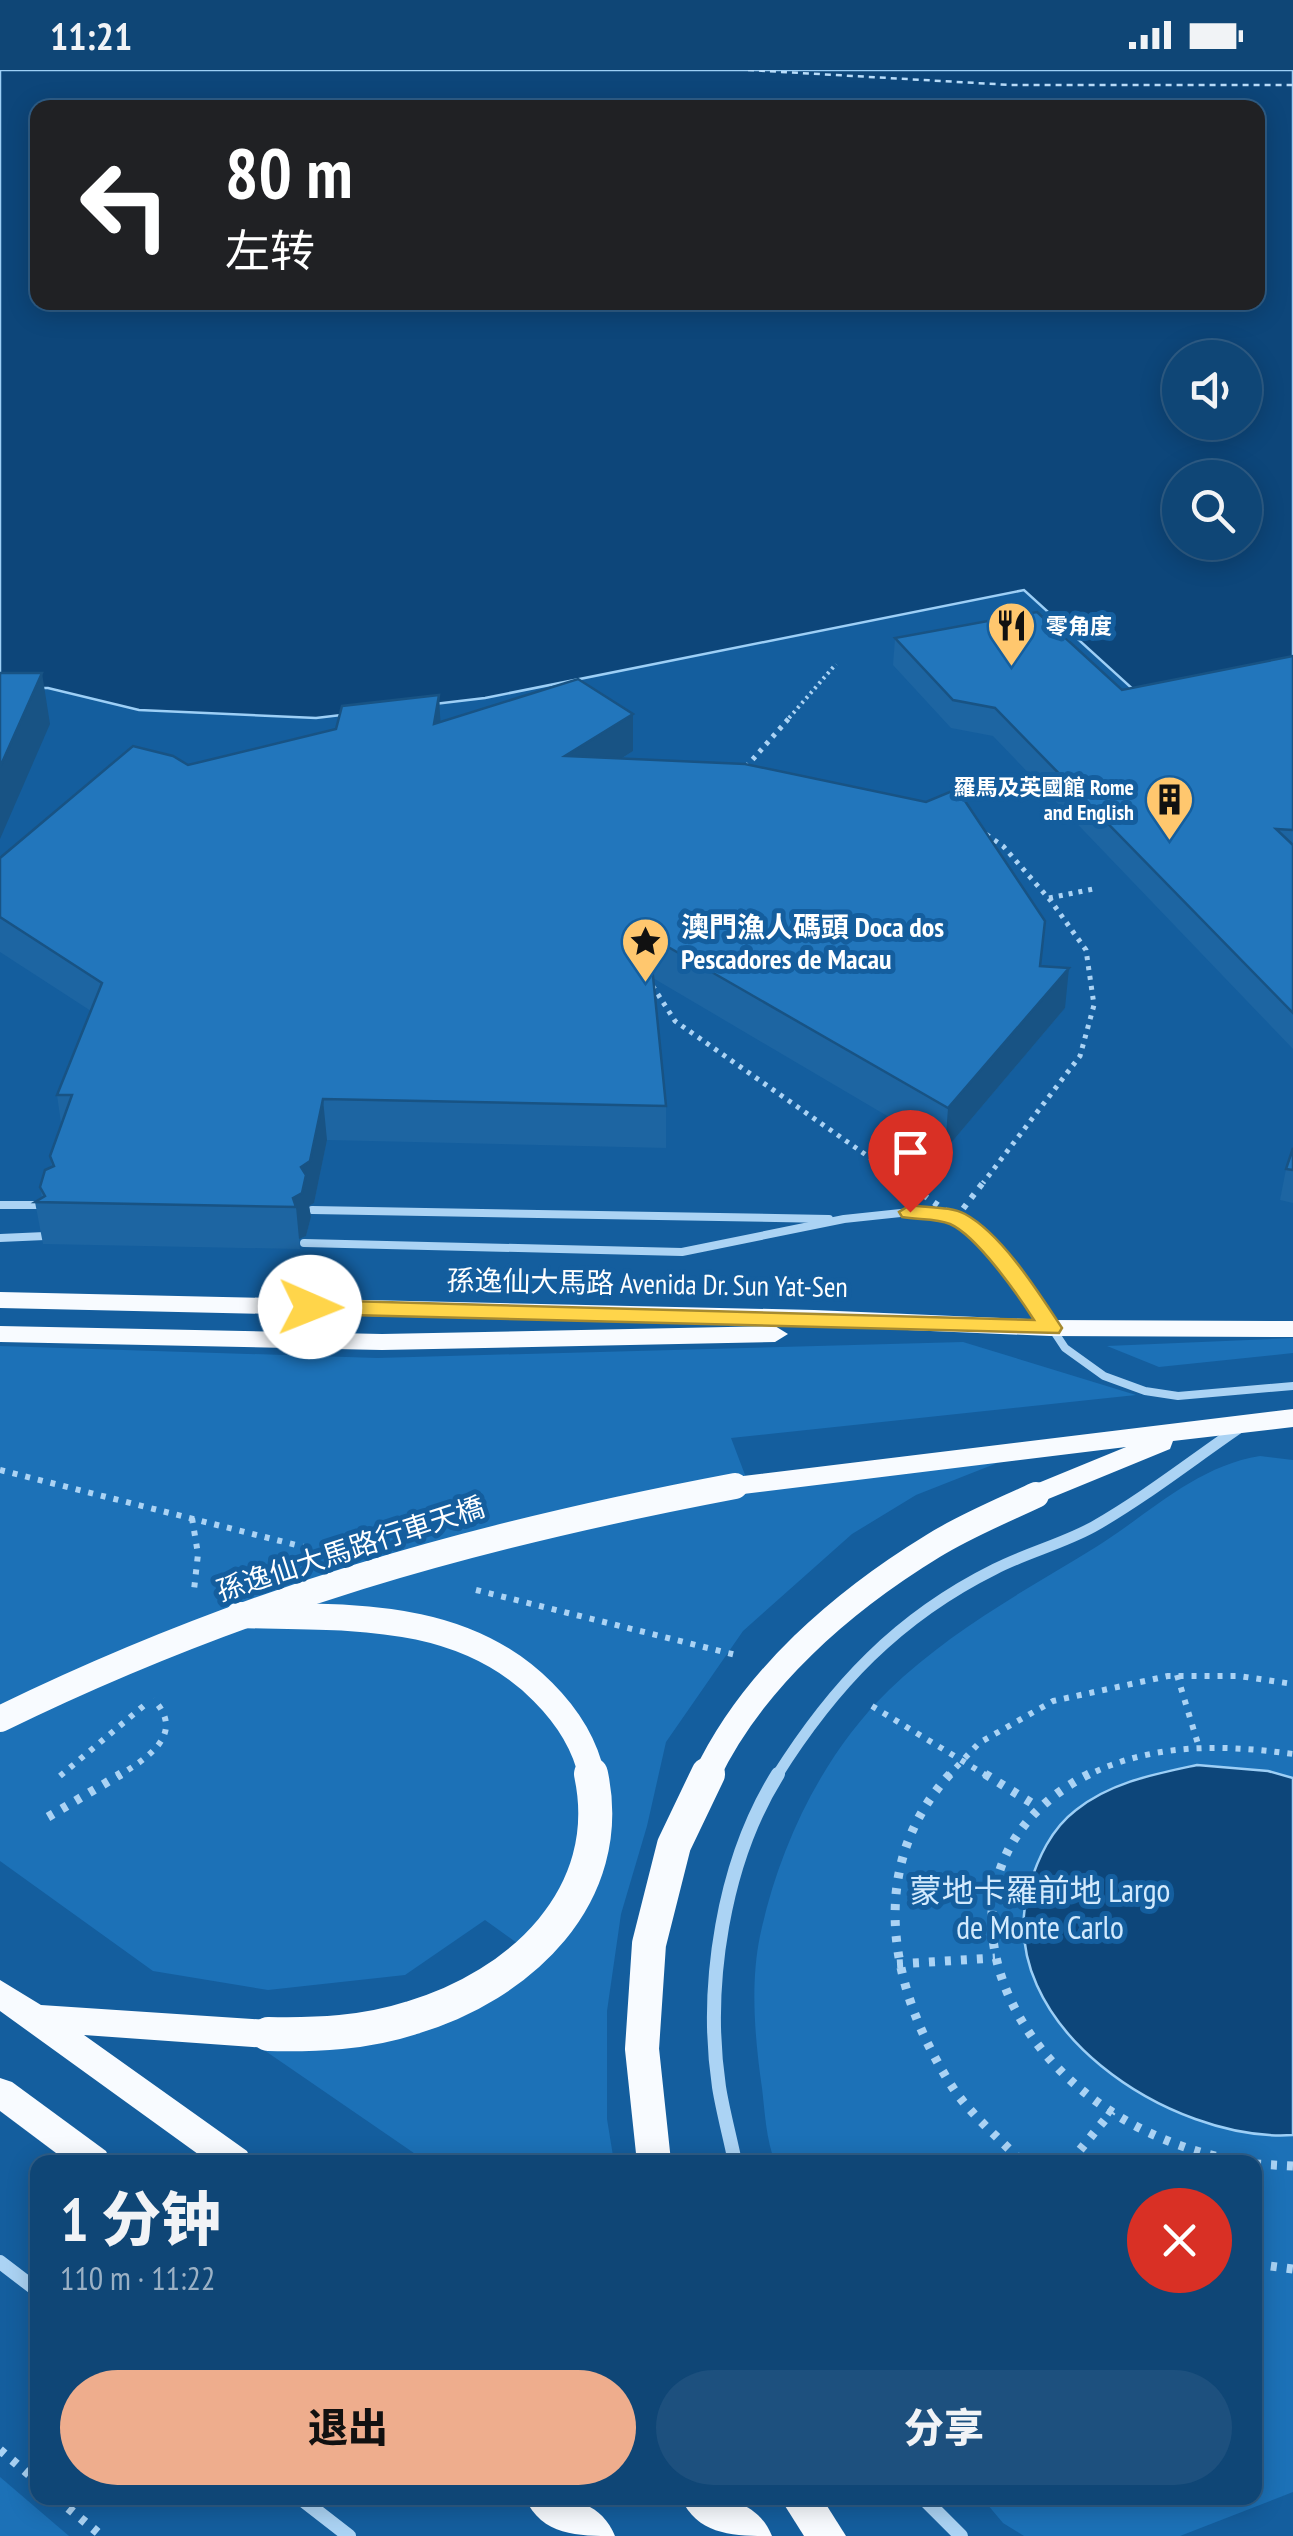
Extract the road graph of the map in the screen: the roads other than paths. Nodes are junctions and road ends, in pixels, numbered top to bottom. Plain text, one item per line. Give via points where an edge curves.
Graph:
1 (0, 1205) edge
2 (54, 1205) edge
3 (312, 1210) edge
4 (844, 1219) junction
5 (45, 1236) edge
6 (0, 1238) edge
7 (304, 1244) dead end
8 (0, 1300) edge
9 (1050, 1328) junction
10 (1293, 1330) edge
11 (0, 1334) edge
12 (1293, 1386) edge
13 (1293, 1418) edge
14 (1244, 1425) junction
15 (1189, 1431) junction
16 (239, 1616) junction
17 (0, 1719) edge
18 (0, 1993) edge
19 (35, 2018) junction
20 (0, 2092) edge
21 (85, 2155) edge
22 (225, 2155) edge
23 (653, 2155) edge
24 (734, 2155) edge
25 (0, 2262) edge
26 (30, 2286) edge
27 (309, 2505) edge
28 (554, 2505) edge
29 (710, 2505) edge
30 (805, 2505) edge
31 (930, 2505) edge
32 (349, 2536) edge
33 (596, 2536) edge
34 (753, 2536) edge
35 (828, 2536) edge
36 (961, 2536) edge

1 - 2 lane
3 - 4 lane
4 - 7 lane via 682,1252
4 - 9 lane via 910,1212 956,1218 1018,1277
5 - 6 lane
8 - 9 main road, 孫逸仙大馬路 Avenida Dr. Sun Yat-Sen
9 - 10 main road, 孫逸仙大馬路 Avenida Dr. Sun Yat-Sen
9 - 11 main road via 382,1342
9 - 12 lane via 1086,1366 1145,1391 1201,1396
13 - 14 main road
14 - 15 main road
14 - 24 street via 1092,1528 1002,1564 922,1612 851,1674 793,1746 749,1830 722,1925 715,2030
15 - 16 main road, 孫逸仙大馬路行車天橋, bridge via 735,1486 594,1511 454,1545
15 - 23 main road, bridge via 941,1539 856,1596 781,1666 719,1749 674,1845 648,1953 642,2072
16 - 17 main road, 孫逸仙大馬路行車天橋, bridge
16 - 19 main road, bridge via 392,1622 468,1640 531,1676 583,1742 598,1789 592,1856 579,1890 531,1953 497,1980 456,2003 366,2032 268,2034
18 - 19 main road
19 - 22 main road
20 - 21 main road
25 - 26 street
27 - 32 street
28 - 33 main road
29 - 34 main road
30 - 35 main road
31 - 36 street

